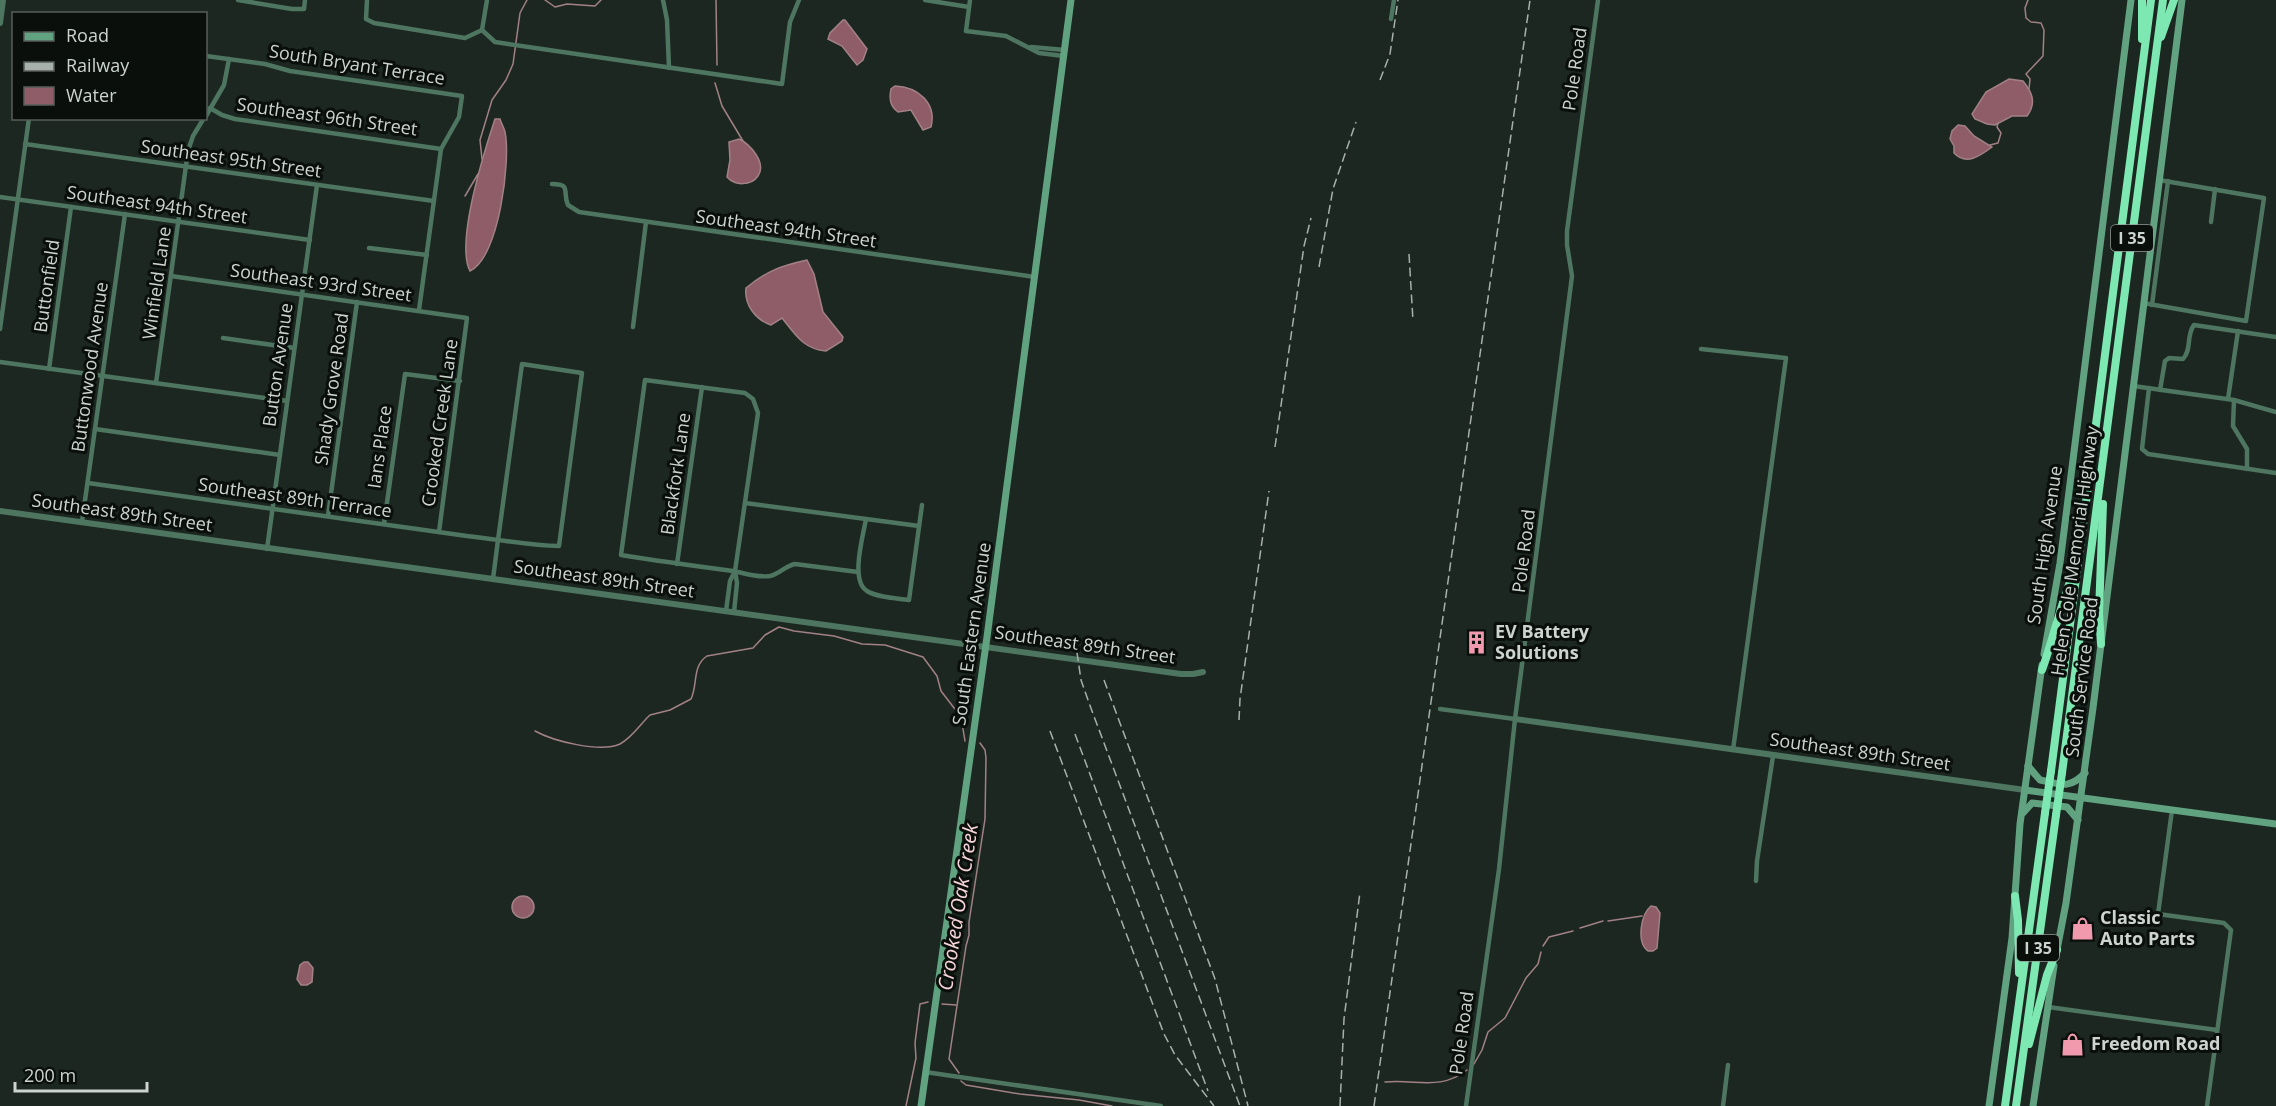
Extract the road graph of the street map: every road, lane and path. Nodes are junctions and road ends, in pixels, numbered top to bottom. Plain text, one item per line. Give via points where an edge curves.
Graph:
1 (3, 0) edge
2 (238, 0) edge
3 (305, 0) edge
4 (367, 0) edge
5 (487, 0) edge
6 (663, 0) edge
7 (799, 0) edge
8 (924, 0) edge
9 (970, 0) edge
10 (1071, 0) edge
11 (1394, 0) edge
12 (1598, 0) edge
13 (2132, 0) edge
14 (2142, 0) edge
15 (2151, 0) edge
16 (2163, 0) edge
17 (2174, 0) edge
18 (2182, 0) edge
19 (250, 1) edge
20 (969, 7) junction
21 (1391, 19) dead end
22 (0, 23) edge
23 (482, 30) junction
24 (2157, 48) junction
25 (1065, 53) junction
26 (207, 56) edge
27 (229, 59) junction
28 (2144, 61) junction
29 (669, 68) junction
30 (210, 108) junction
31 (207, 112) edge
32 (29, 120) edge
33 (202, 120) edge
34 (25, 144) junction
35 (441, 149) junction
36 (186, 167) junction
37 (2159, 180) junction
38 (2168, 181) junction
39 (552, 184) dead end
40 (317, 185) junction
41 (2215, 189) junction
42 (0, 197) edge
43 (18, 199) junction
44 (434, 201) junction
45 (71, 207) junction
46 (125, 214) junction
47 (179, 222) junction
48 (646, 222) junction
49 (2211, 222) dead end
50 (310, 240) junction
51 (369, 248) dead end
52 (427, 255) junction
53 (171, 276) junction
54 (1035, 277) junction
55 (302, 294) junction
56 (357, 302) junction
57 (2152, 305) junction
58 (2142, 307) junction
59 (419, 310) junction
60 (467, 318) joint
61 (633, 327) dead end
62 (0, 329) edge
63 (2238, 331) junction
64 (2276, 337) edge
65 (223, 338) dead end
66 (294, 348) junction
67 (1701, 349) dead end
68 (0, 362) edge
69 (49, 369) junction
70 (103, 376) junction
71 (460, 381) junction
72 (156, 383) junction
73 (2133, 386) junction
74 (702, 387) junction
75 (2148, 388) junction
76 (2160, 390) junction
77 (2231, 400) junction
78 (287, 401) junction
79 (2276, 412) edge
80 (95, 429) junction
81 (280, 455) junction
82 (2104, 464) junction
83 (2247, 469) junction
84 (2276, 473) edge
85 (88, 483) junction
86 (745, 503) junction
87 (922, 505) dead end
88 (272, 509) junction
89 (0, 511) edge
90 (328, 516) junction
91 (866, 519) junction
92 (82, 522) junction
93 (384, 524) junction
94 (919, 526) junction
95 (439, 532) junction
96 (498, 540) junction
97 (267, 549) junction
98 (2080, 558) junction
99 (677, 564) junction
100 (735, 571) junction
101 (858, 572) junction
102 (492, 579) junction
103 (730, 612) junction
104 (2101, 644) junction
105 (986, 646) junction
106 (2042, 670) junction
107 (1203, 672) dead end
108 (1440, 709) dead end
109 (1515, 719) junction
110 (1733, 750) junction
111 (1773, 756) junction
112 (2028, 766) junction
113 (2085, 773) junction
114 (2025, 790) junction
115 (2081, 797) junction
116 (2172, 810) junction
117 (2022, 815) junction
118 (2078, 819) junction
119 (2276, 824) edge
120 (1756, 881) dead end
121 (2014, 896) junction
122 (2057, 950) junction
123 (2020, 993) junction
124 (2046, 1007) junction
125 (2217, 1030) junction
126 (1728, 1065) dead end
127 (925, 1072) junction
128 (2020, 1082) junction
129 (921, 1106) edge
130 (1161, 1106) edge
131 (1466, 1106) edge
132 (1723, 1106) edge
133 (1989, 1106) edge
134 (2005, 1106) edge
135 (2016, 1106) edge
136 (2033, 1106) edge
137 (2207, 1106) edge

1 - 22 street
2 - 19 street
3 - 19 street via 304,9
4 - 23 street via 366,19 374,23 465,38
5 - 23 street
6 - 29 street
7 - 29 street via 790,22 782,84
8 - 20 street
9 - 20 street
10 - 25 main road, South Eastern Avenue
11 - 21 street
12 - 109 street, Pole Road via 1567,231 1572,276
13 - 106 main road, South High Avenue via 2060,563
14 - 28 highway
15 - 28 highway, Helen Cole Memorial Highway / I 35
16 - 24 highway, Helen Cole Memorial Highway / I 35
17 - 24 highway
18 - 37 main road, South Service Road
20 - 25 street via 966,31 1006,36 1039,53
23 - 29 street via 495,42
24 - 82 highway, Helen Cole Memorial Highway / I 35
25 - 54 main road, South Eastern Avenue
26 - 27 street, South Bryant Terrace
27 - 30 street, Winfield Lane via 224,85
27 - 35 street, South Bryant Terrace via 462,96 459,117
28 - 98 highway, Helen Cole Memorial Highway / I 35
30 - 31 street, Winfield Lane
30 - 35 street, Southeast 96th Street via 235,119
32 - 34 street
33 - 36 street, Winfield Lane via 189,145
34 - 36 street, Southeast 95th Street
34 - 43 street
35 - 44 street, South Bryant Terrace
36 - 40 street, Southeast 95th Street
36 - 47 street, Winfield Lane
37 - 38 street
37 - 58 main road, South Service Road
38 - 41 street
38 - 57 street
39 - 48 street, Southeast 94th Street via 566,188 568,205 579,212
40 - 44 street, Southeast 95th Street
40 - 50 street, Button Avenue
41 - 49 street
41 - 57 street via 2264,198 2246,321
42 - 43 street, Southeast 94th Street
43 - 45 street, Southeast 94th Street
43 - 62 street
44 - 52 street, South Bryant Terrace
45 - 46 street, Southeast 94th Street
45 - 69 street, Buttonfield
46 - 47 street, Southeast 94th Street
46 - 70 street, Buttonwood Avenue
47 - 50 street, Southeast 94th Street
47 - 53 street, Winfield Lane
48 - 54 street, Southeast 94th Street
48 - 61 street
50 - 55 street, Button Avenue
51 - 52 street
52 - 59 street, South Bryant Terrace
53 - 55 street, Southeast 93rd Street
53 - 72 street, Winfield Lane
54 - 105 main road, South Eastern Avenue
55 - 56 street, Southeast 93rd Street
55 - 66 street, Button Avenue
56 - 59 street, Southeast 93rd Street
56 - 90 street, Shady Grove Road
57 - 58 street
58 - 73 main road, South Service Road
59 - 60 street, Southeast 93rd Street
60 - 71 street, Crooked Creek Lane
63 - 64 street
63 - 76 street via 2194,325 2187,355 2164,361
63 - 77 street
65 - 66 street
66 - 78 street, Button Avenue
67 - 110 street via 1786,358
68 - 69 street
69 - 70 street
70 - 72 street
70 - 80 street, Buttonwood Avenue
71 - 93 street, Ians Place via 405,374
71 - 95 street, Crooked Creek Lane
72 - 78 street
73 - 75 street
73 - 104 main road, South Service Road
74 - 86 street via 745,393 753,399 758,414
74 - 99 street, Blackfork Lane
74 - 99 street via 645,380 621,555
75 - 76 street
75 - 83 street via 2144,451 2154,456
76 - 77 street
77 - 79 street
77 - 83 street via 2233,426 2247,449
78 - 81 street, Button Avenue
80 - 81 street
80 - 85 street, Buttonwood Avenue
81 - 88 street, Button Avenue
82 - 104 highway
82 - 128 highway, Helen Cole Memorial Highway / I 35, bridge
83 - 84 street
85 - 88 street, Southeast 89th Terrace
85 - 92 street, Buttonwood Avenue
86 - 91 street
86 - 100 street
87 - 94 street
88 - 90 street, Southeast 89th Terrace
88 - 97 street, Button Avenue
89 - 92 street, Southeast 89th Street
90 - 93 street, Southeast 89th Terrace
91 - 94 street
91 - 101 street
92 - 97 street, Southeast 89th Street
93 - 95 street, Southeast 89th Terrace
94 - 101 street via 909,600 869,592 860,583
95 - 96 street, Southeast 89th Terrace
96 - 96 street, Southeast 89th Terrace via 522,364 582,372 559,546
96 - 102 street, Southeast 89th Terrace
97 - 102 street, Southeast 89th Street
98 - 106 highway
98 - 123 highway, Helen Cole Memorial Highway / I 35, bridge
99 - 100 street
100 - 101 street via 769,576 795,564
100 - 103 street via 730,581
102 - 103 street, Southeast 89th Street
103 - 105 street, Southeast 89th Street
104 - 113 main road, South Service Road
105 - 107 street, Southeast 89th Street via 1181,674
105 - 127 main road, South Eastern Avenue
106 - 112 main road, South High Avenue
108 - 109 street, Southeast 89th Street
109 - 110 street, Southeast 89th Street
109 - 131 street, Pole Road
110 - 111 street, Southeast 89th Street
111 - 114 street, Southeast 89th Street
111 - 120 street
112 - 113 main road via 2040,780 2070,785
112 - 114 main road, South High Avenue
113 - 115 main road, South Service Road
114 - 115 main road, Southeast 89th Street
114 - 117 main road, South High Avenue
115 - 116 main road, Southeast 89th Street
115 - 118 main road, South Service Road
116 - 119 main road, Southeast 89th Street
116 - 125 street via 2158,914 2230,928
117 - 118 main road via 2029,805 2041,803 2067,807
117 - 121 main road, South High Avenue
118 - 122 main road, South Service Road
121 - 123 highway
121 - 133 main road, South High Avenue
122 - 124 main road, South Service Road
122 - 128 highway
123 - 134 highway, Helen Cole Memorial Highway / I 35
124 - 125 street
124 - 136 main road, South Service Road
125 - 137 street
126 - 132 street
127 - 129 main road, South Eastern Avenue
127 - 130 street
128 - 135 highway, Helen Cole Memorial Highway / I 35

